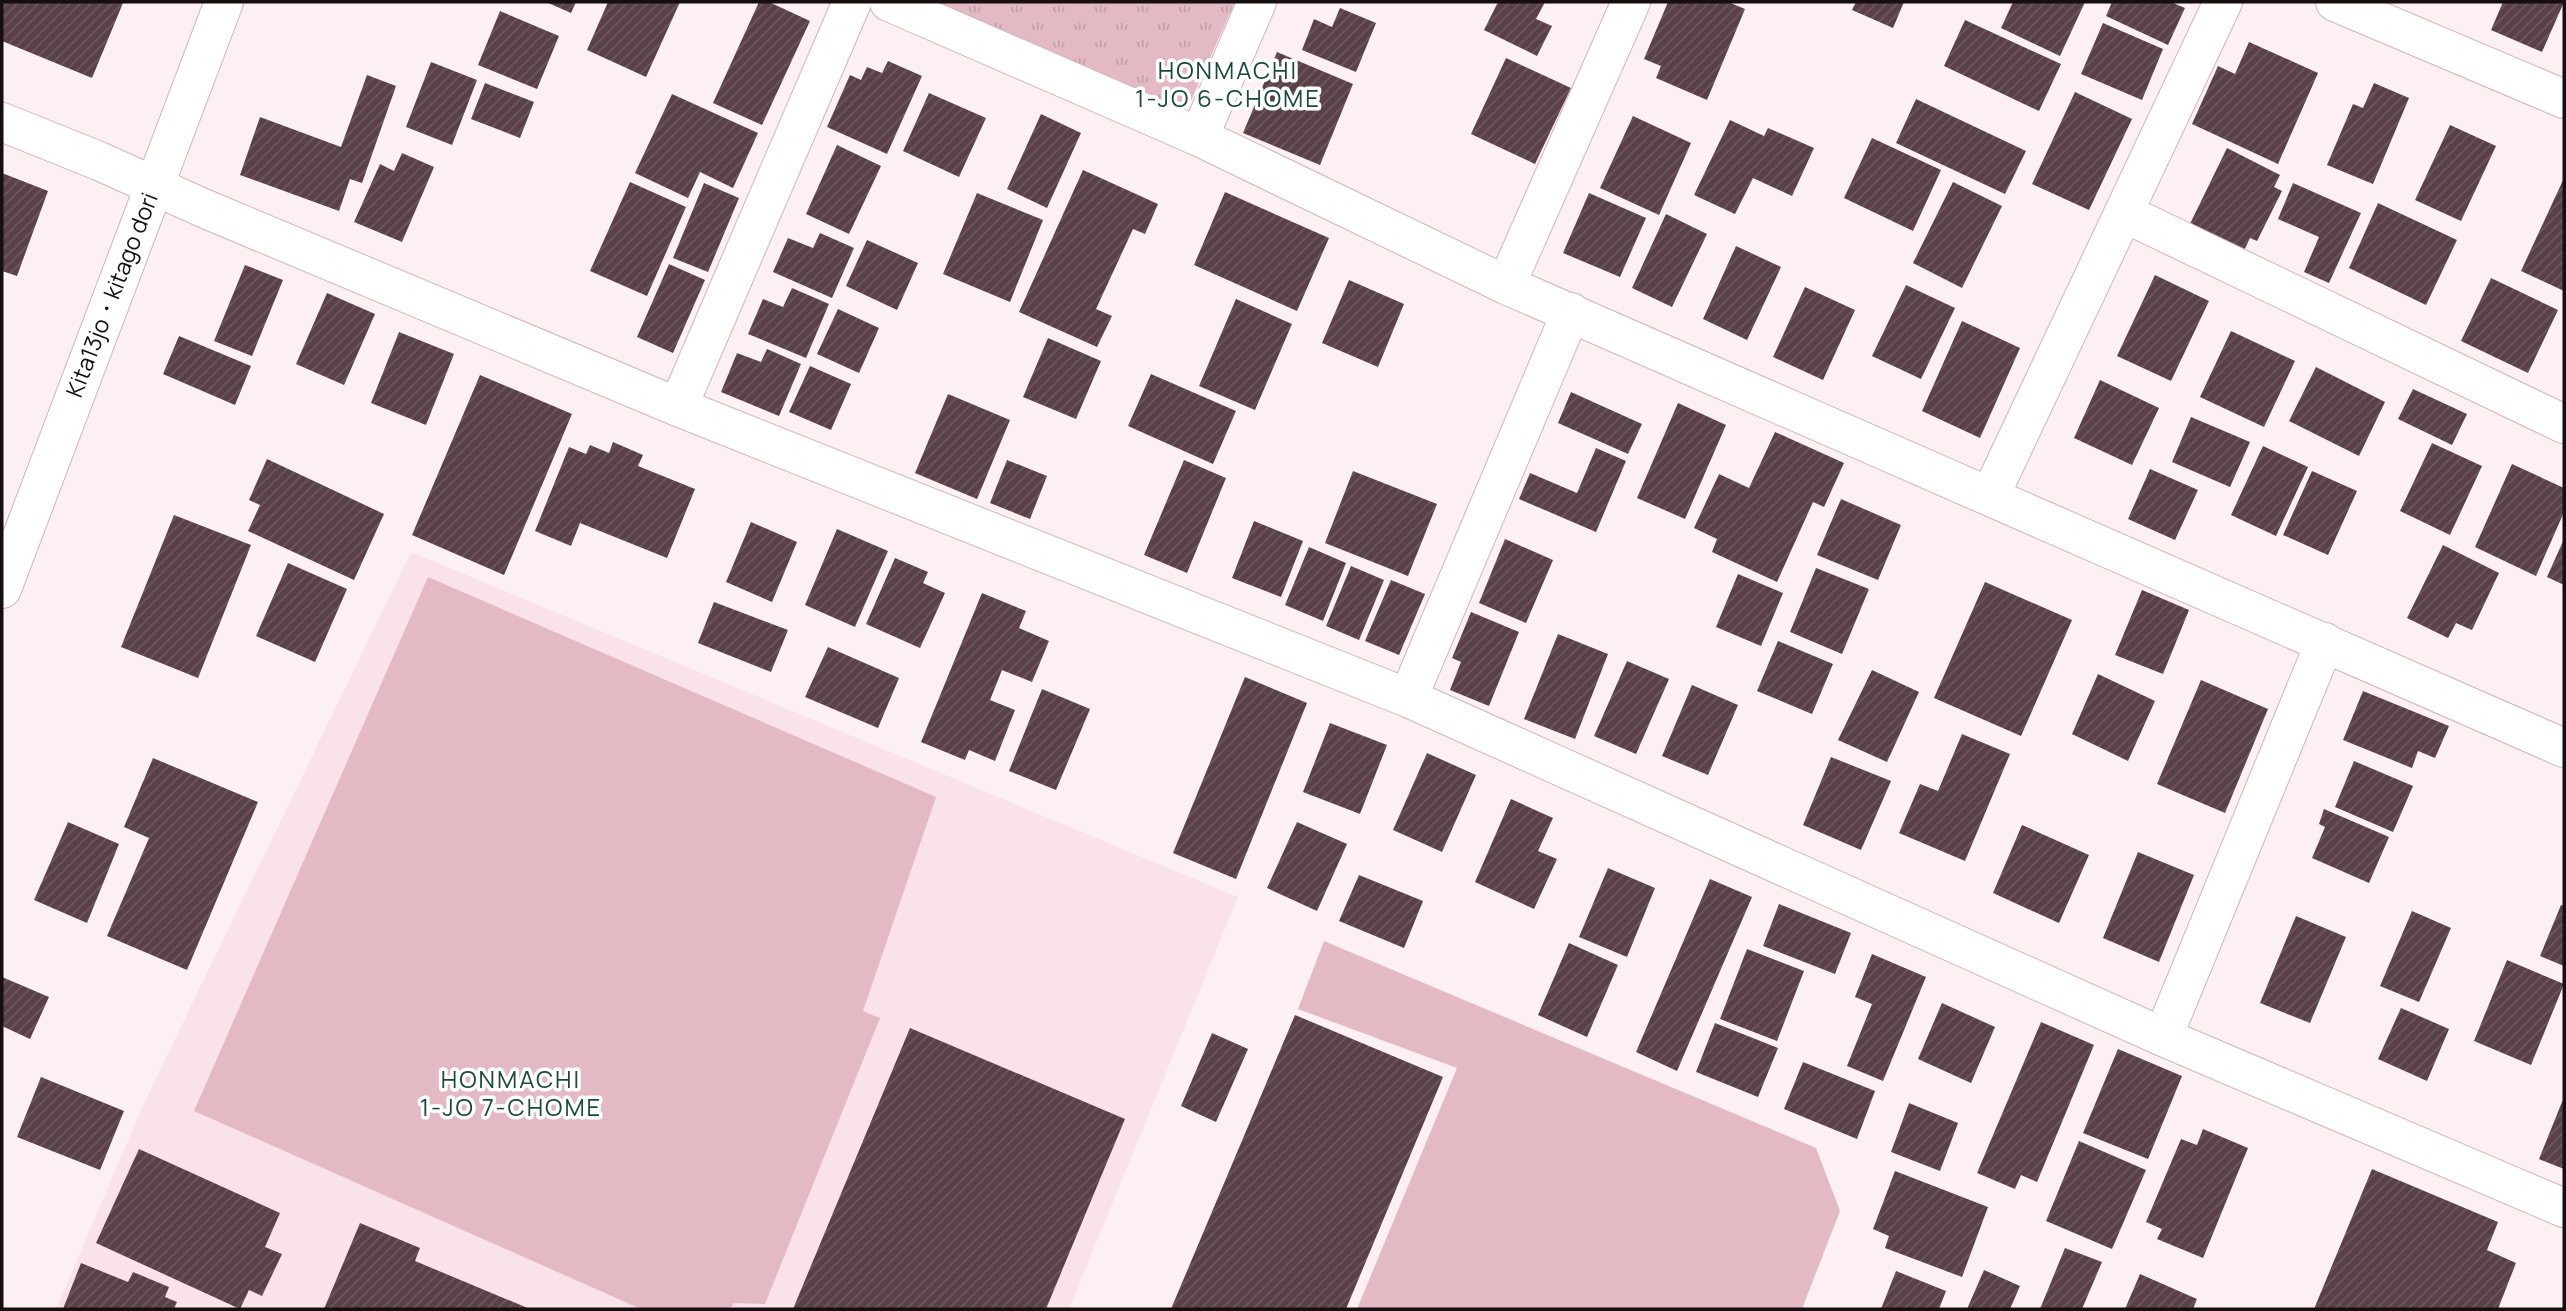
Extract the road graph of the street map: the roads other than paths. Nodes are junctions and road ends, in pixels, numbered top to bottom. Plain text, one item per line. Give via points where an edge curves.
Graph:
1 (224, 2) edge
2 (852, 2) edge
3 (889, 2) edge
4 (1257, 2) edge
5 (1631, 2) edge
6 (2223, 2) edge
7 (2335, 2) edge
8 (2564, 99) edge
9 (2, 122) edge
10 (1199, 137) junction
11 (152, 186) junction
12 (2124, 213) junction
13 (1506, 285) junction
14 (1571, 312) junction
15 (678, 407) junction
16 (2564, 425) edge
17 (1990, 496) junction
18 (2, 589) edge
19 (2325, 642) junction
20 (1408, 698) junction
21 (2564, 748) edge
22 (2163, 1037) junction
23 (2564, 1208) edge

1 - 11 street, Kita13jo・kitago dori
2 - 15 street
3 - 10 street
4 - 10 street
5 - 13 street
6 - 12 street
7 - 8 street
9 - 11 street
10 - 13 street
11 - 15 street
11 - 18 street, Kita13jo・kitago dori
12 - 16 street
12 - 17 street
13 - 14 street
14 - 17 street
14 - 20 street
15 - 20 street
17 - 19 street
19 - 21 street
19 - 22 street
20 - 22 street
22 - 23 street

